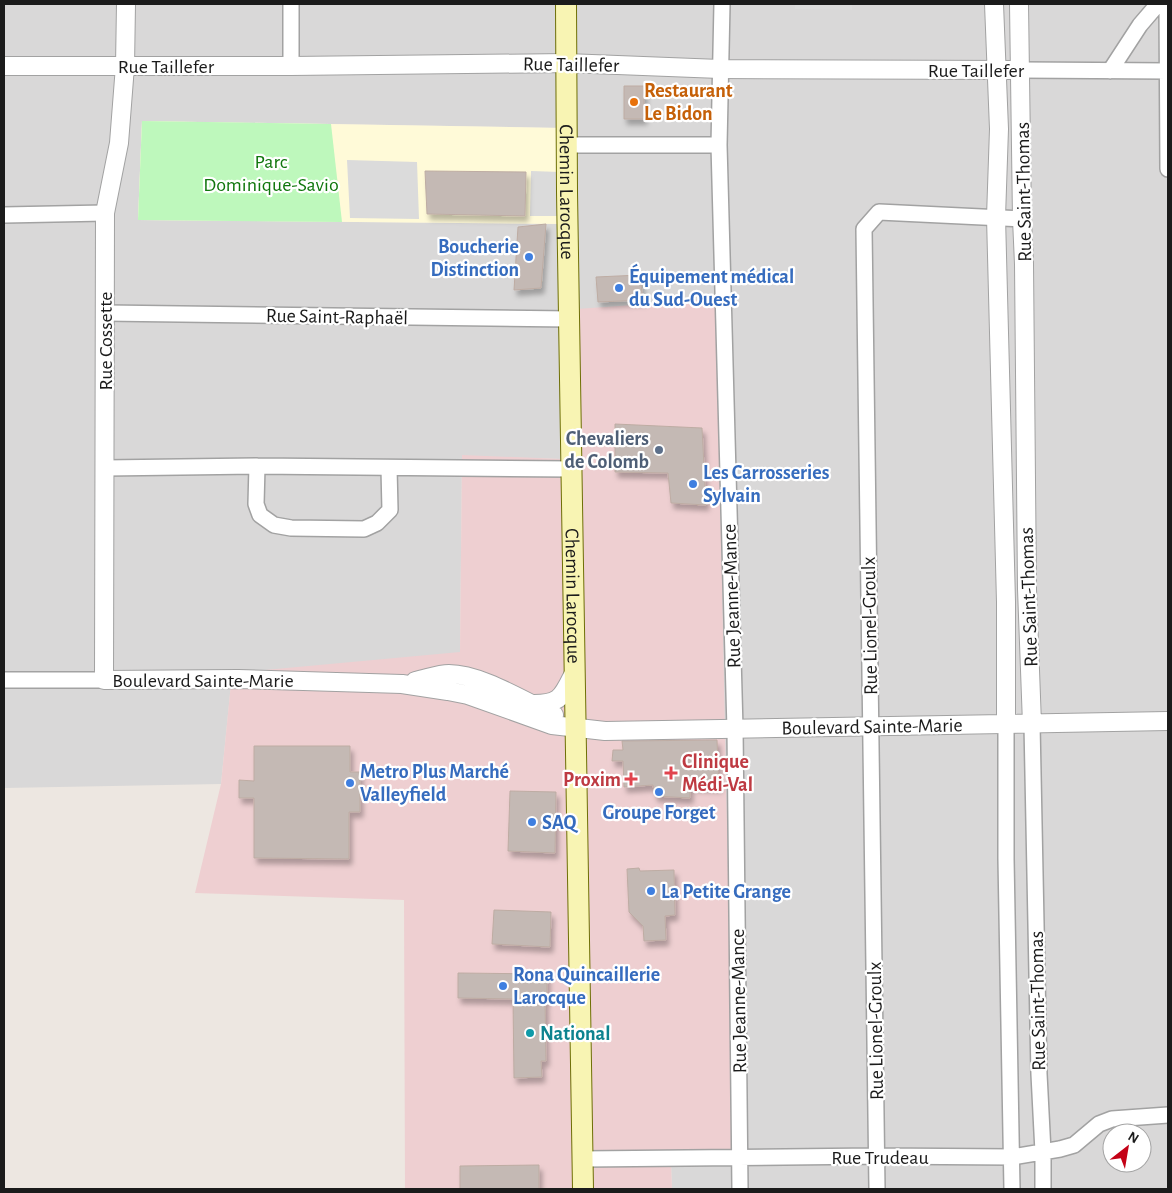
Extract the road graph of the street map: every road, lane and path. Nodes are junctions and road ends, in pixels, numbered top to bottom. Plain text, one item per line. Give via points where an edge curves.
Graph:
1 (126, 4) edge
2 (290, 4) edge
3 (566, 4) edge
4 (722, 4) edge
5 (994, 4) edge
6 (1019, 4) edge
7 (1158, 4) edge
8 (1167, 4) edge
9 (566, 63) junction
10 (4, 66) edge
11 (125, 66) junction
12 (291, 66) junction
13 (720, 69) junction
14 (1021, 70) junction
15 (997, 71) junction
16 (1110, 71) junction
17 (1168, 71) edge
18 (567, 145) junction
19 (719, 145) junction
20 (1168, 169) edge
21 (105, 213) junction
22 (4, 215) edge
23 (996, 216) junction
24 (1022, 218) junction
25 (105, 313) junction
26 (570, 319) junction
27 (257, 466) junction
28 (105, 468) junction
29 (389, 468) junction
30 (572, 469) junction
31 (575, 671) junction
32 (4, 680) edge
33 (104, 680) junction
34 (402, 684) junction
35 (529, 704) junction
36 (1168, 721) edge
37 (1006, 724) junction
38 (1032, 724) junction
39 (871, 726) junction
40 (576, 728) junction
41 (735, 729) junction
42 (1168, 1115) edge
43 (1043, 1152) junction
44 (876, 1156) junction
45 (740, 1157) junction
46 (1012, 1157) junction
47 (583, 1159) junction
48 (584, 1189) edge
49 (740, 1189) edge
50 (877, 1189) edge
51 (1012, 1189) edge
52 (1043, 1189) edge

1 - 11 street, Rue Cossette
2 - 12 street
3 - 9 main road, Chemin Larocque
4 - 13 street, Rue Jeanne-Mance
5 - 15 street, Rue Saint-Thomas
6 - 14 street, Rue Saint-Thomas
7 - 16 street
8 - 17 street
9 - 12 street, Rue Taillefer
9 - 13 street, Rue Taillefer
9 - 18 main road, Chemin Larocque
10 - 11 street, Rue Taillefer
11 - 12 street, Rue Taillefer
11 - 21 street, Rue Cossette via 119,143
13 - 15 street, Rue Taillefer
13 - 19 street, Rue Jeanne-Mance
14 - 15 street, Rue Taillefer
14 - 16 street, Rue Taillefer
14 - 24 street, Rue Saint-Thomas
15 - 23 street, Rue Saint-Thomas via 1000,129
16 - 17 street, Rue Taillefer
17 - 20 street
18 - 19 street
18 - 26 main road, Chemin Larocque
19 - 41 street, Rue Jeanne-Mance
21 - 22 street
21 - 25 street, Rue Cossette
23 - 24 street, Rue Lionel-Groulx
23 - 37 street, Rue Saint-Thomas
23 - 39 street, Rue Lionel-Groulx via 879,212 864,229
24 - 38 street, Rue Saint-Thomas
25 - 26 street, Rue Saint-Raphaël
25 - 28 street, Rue Cossette
26 - 30 main road, Chemin Larocque
27 - 28 street
27 - 29 street
27 - 29 street via 256,504 260,515 274,524 291,528 364,529 377,522 390,510
28 - 33 street, Rue Cossette
29 - 30 street
30 - 31 main road, Chemin Larocque
31 - 35 street via 560,698 548,704
31 - 40 main road, Chemin Larocque
32 - 33 street, Boulevard Sainte-Marie
33 - 34 street, Boulevard Sainte-Marie via 238,679
34 - 35 street, Boulevard Sainte-Marie via 447,674 466,675
34 - 40 street, Boulevard Sainte-Marie via 454,692 552,724
35 - 40 street, Boulevard Sainte-Marie
36 - 38 street, Boulevard Sainte-Marie
37 - 38 street, Boulevard Sainte-Marie
37 - 39 street, Boulevard Sainte-Marie
37 - 46 street, Rue Saint-Thomas
38 - 43 street, Rue Saint-Thomas
39 - 41 street, Boulevard Sainte-Marie
39 - 44 street, Rue Lionel-Groulx
40 - 41 street, Boulevard Sainte-Marie via 605,731
40 - 47 main road, Chemin Larocque
41 - 45 street, Rue Jeanne-Mance
42 - 43 street, Rue Trudeau via 1112,1120 1099,1124 1074,1145
43 - 46 street, Rue Trudeau
43 - 52 street, Rue Saint-Thomas
44 - 45 street, Rue Trudeau
44 - 46 street, Rue Trudeau
44 - 50 street, Rue Lionel-Groulx
45 - 47 street, Rue Trudeau
45 - 49 street, Rue Jeanne-Mance
46 - 51 street, Rue Saint-Thomas
47 - 48 main road, Chemin Larocque

